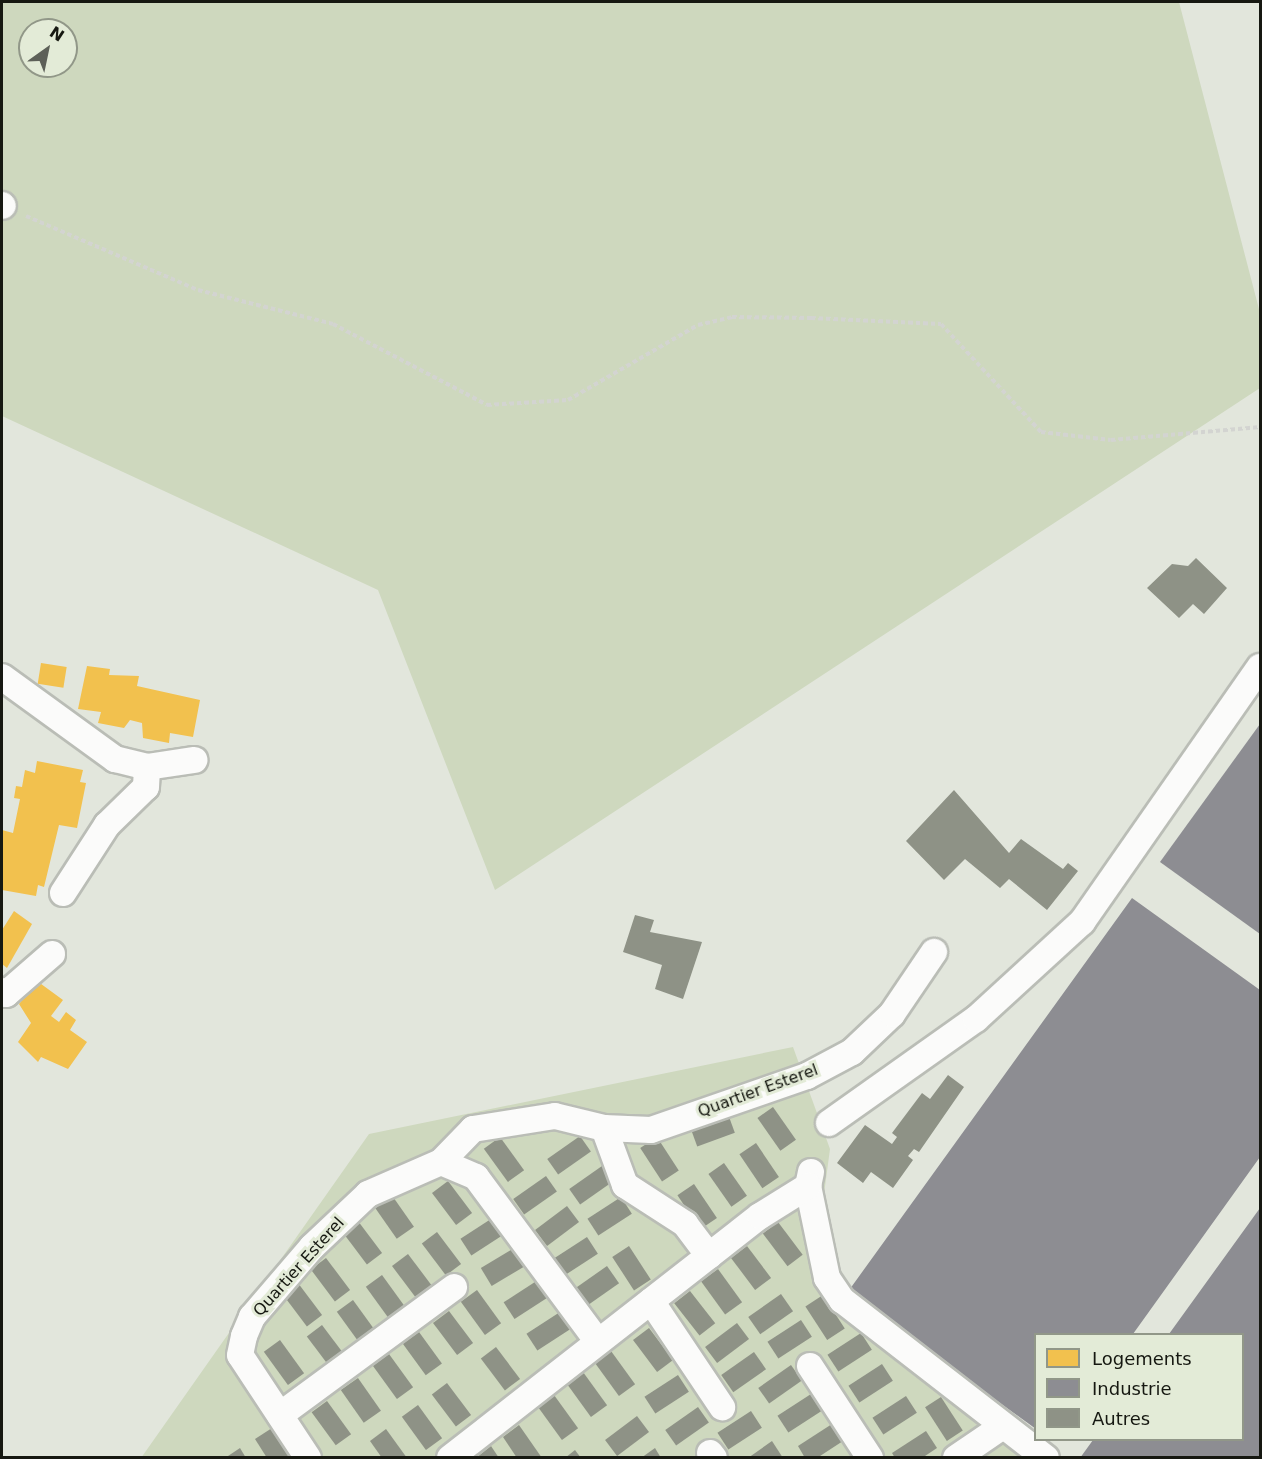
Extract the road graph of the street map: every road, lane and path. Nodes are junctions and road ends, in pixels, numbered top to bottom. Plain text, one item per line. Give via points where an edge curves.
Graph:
1 (2, 206) edge
2 (1260, 427) edge
3 (1260, 667) edge
4 (4, 685) edge
5 (194, 760) dead end
6 (147, 767) junction
7 (63, 893) dead end
8 (934, 952) dead end
9 (52, 954) dead end
10 (2, 991) edge
11 (829, 1123) dead end
12 (604, 1128) junction
13 (441, 1162) junction
14 (709, 1256) junction
15 (454, 1287) dead end
16 (651, 1301) junction
17 (598, 1342) junction
18 (810, 1366) dead end
19 (722, 1407) dead end
20 (280, 1415) junction
21 (1000, 1428) junction
22 (308, 1458) edge
23 (450, 1458) edge
24 (870, 1458) edge
25 (956, 1458) edge
26 (1046, 1458) edge

1 - 2 path via 198,290 333,324 488,405 568,400 699,325 732,317 811,318 941,324 1041,432 1111,440
3 - 11 street via 1082,922 976,1019
4 - 6 street via 115,759
5 - 6 street
6 - 7 street via 146,787 107,825
8 - 12 street, Quartier Esterel via 892,1014 852,1052 807,1076 651,1130
9 - 10 street via 6,994
12 - 13 street, Quartier Esterel via 555,1116 520,1119 473,1129
12 - 14 street via 625,1185 685,1224
13 - 17 street via 476,1177
13 - 20 street, Quartier Esterel via 368,1194 320,1240 252,1317 240,1355
14 - 16 street
14 - 21 street via 810,1178 827,1278 842,1300
15 - 20 street
16 - 17 street
16 - 19 street
17 - 23 street
18 - 24 street
20 - 22 street, Quartier Esterel
21 - 25 street
21 - 26 street

